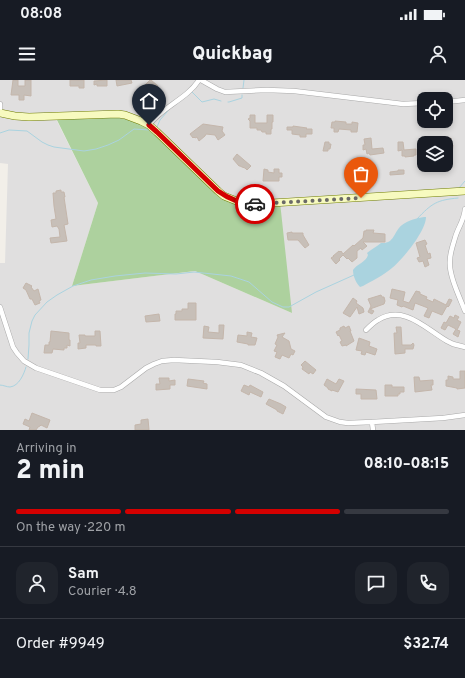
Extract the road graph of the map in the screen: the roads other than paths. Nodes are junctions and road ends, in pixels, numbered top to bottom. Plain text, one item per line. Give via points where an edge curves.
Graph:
1 (200, 80) edge
2 (465, 100) edge
3 (453, 101) edge
4 (417, 103) edge
5 (0, 104) edge
6 (0, 113) edge
7 (149, 125) junction
8 (465, 192) edge
9 (465, 209) edge
10 (0, 307) edge
11 (465, 311) edge
12 (366, 330) dead end
13 (465, 347) edge
14 (465, 415) edge
15 (372, 422) junction
16 (373, 430) edge

1 - 4 street via 226,92 294,91 403,104
1 - 7 street via 156,116
2 - 3 street
5 - 6 street
6 - 7 street via 29,117 118,114
7 - 8 street via 218,191 239,202 252,204
9 - 11 street via 450,260 450,270
10 - 15 street via 13,347 24,361 36,368 94,389 114,390 146,368 162,361 230,363 271,377 332,420 348,423
12 - 13 street via 384,317 406,316 452,344
14 - 15 street
15 - 16 street

